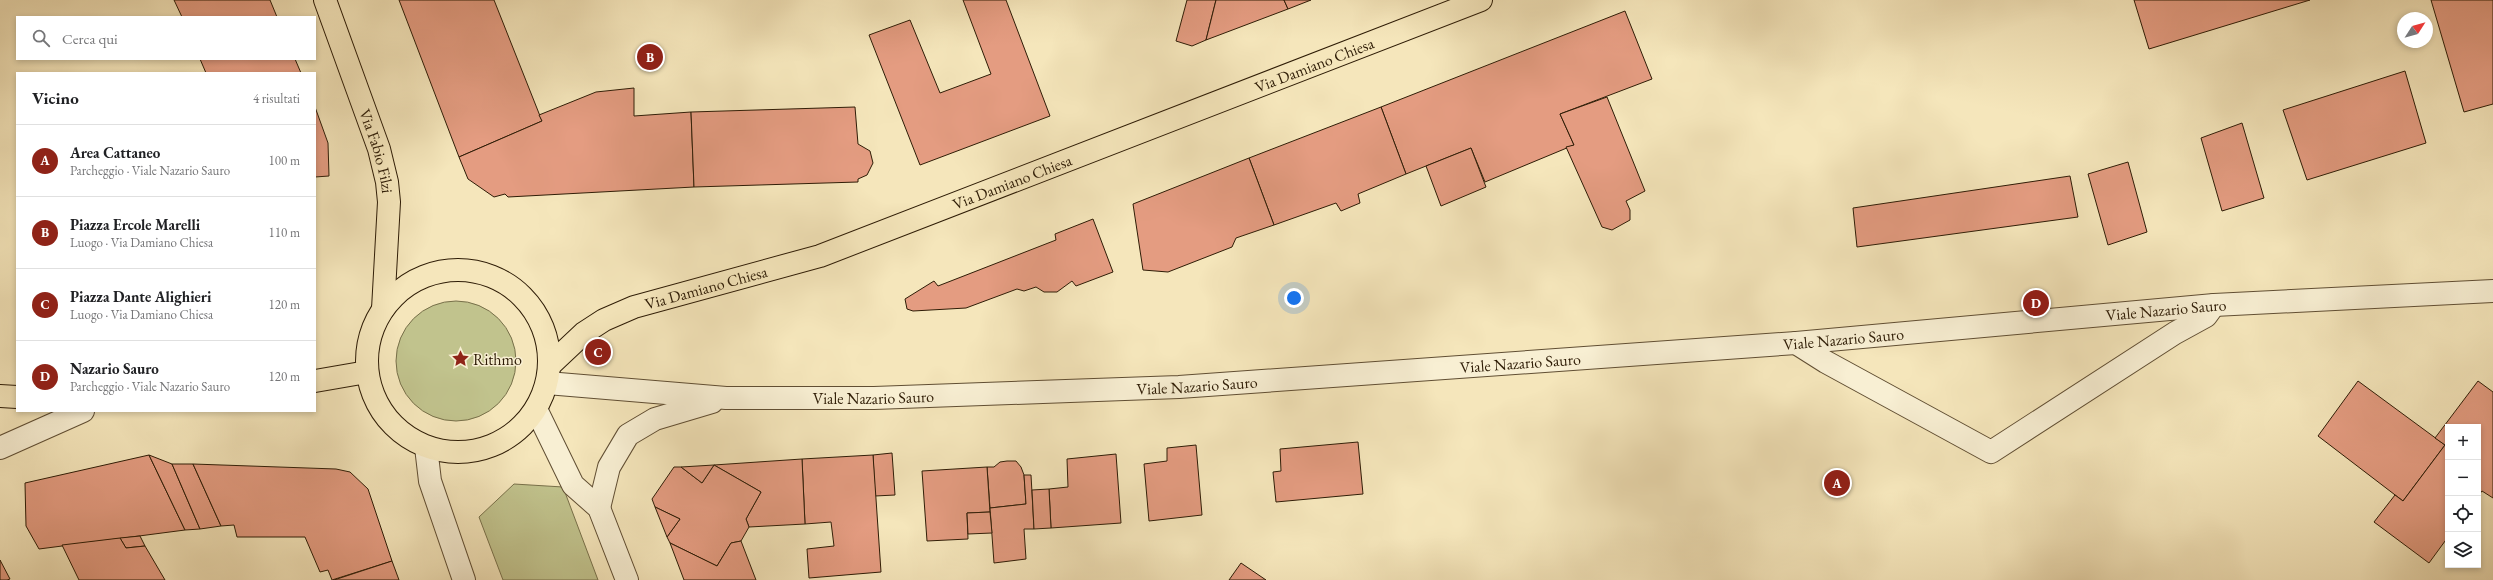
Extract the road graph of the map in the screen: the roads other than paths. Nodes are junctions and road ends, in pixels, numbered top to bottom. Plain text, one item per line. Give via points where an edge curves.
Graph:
1 (325, 0) edge
2 (1481, 0) edge
3 (2493, 291) edge
4 (2214, 305) junction
5 (383, 309) junction
6 (1796, 343) junction
7 (367, 372) junction
8 (548, 374) junction
9 (316, 381) edge
10 (0, 396) edge
11 (16, 397) edge
12 (726, 398) junction
13 (536, 409) junction
14 (81, 412) edge
15 (426, 447) junction
16 (0, 448) edge
17 (599, 508) junction
18 (464, 580) edge
19 (627, 580) edge

1 - 5 main road, Via Fabio Filzi via 379,149 387,182 389,202
2 - 8 main road, Via Damiano Chiesa via 820,256 634,307 604,320 584,333
3 - 4 street, Viale Nazario Sauro
4 - 6 street, Viale Nazario Sauro
4 - 6 street via 2206,316 2175,333 1991,452
5 - 7 main road via 369,340
5 - 8 main road via 398,292 418,279 433,274 464,270 487,274 508,284 526,300 540,319 548,341
6 - 12 street, Viale Nazario Sauro via 1179,387 874,398
7 - 9 main road
7 - 15 main road via 370,386 382,412 401,433
8 - 12 street, Viale Nazario Sauro
8 - 13 main road
10 - 11 main road
12 - 17 street via 655,419 628,435 609,467
13 - 15 main road via 523,426 488,448 468,452 447,452
13 - 17 street via 573,485
14 - 16 street
15 - 18 street via 430,481
17 - 19 street

